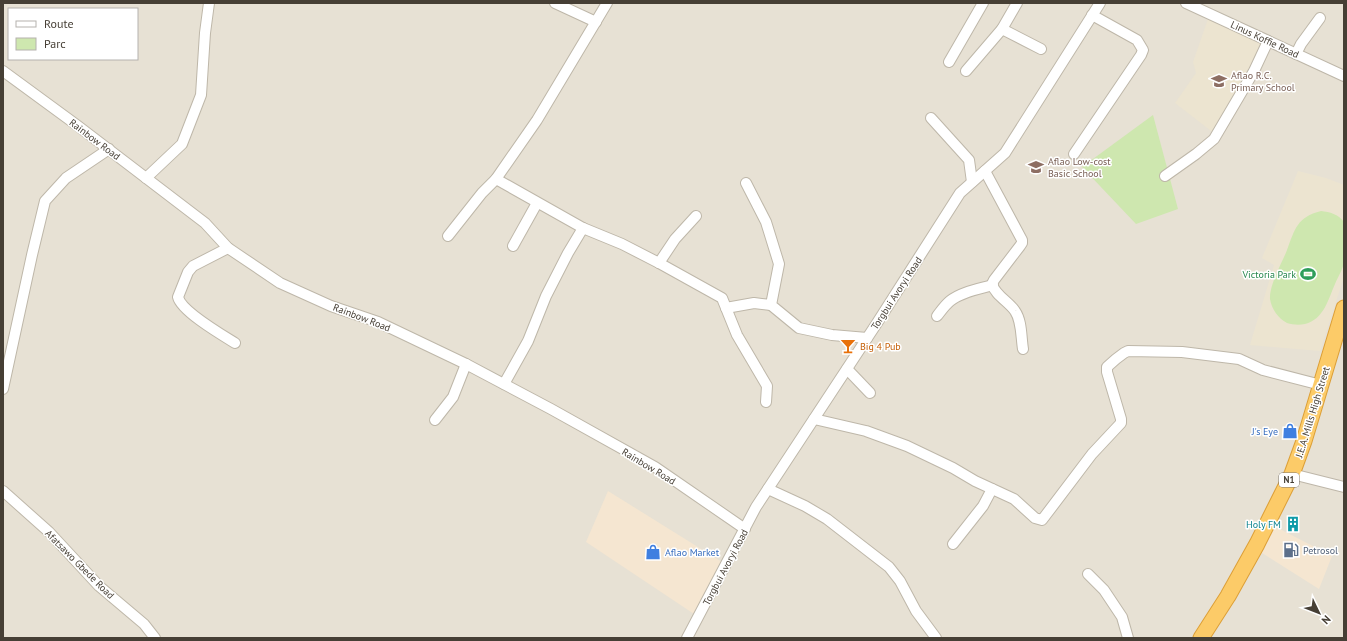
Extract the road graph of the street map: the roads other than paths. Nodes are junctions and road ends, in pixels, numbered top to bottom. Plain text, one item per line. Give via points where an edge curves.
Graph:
1 (209, 3) edge
2 (555, 3) edge
3 (607, 3) edge
4 (983, 3) edge
5 (1017, 3) edge
6 (1100, 3) edge
7 (1186, 3) edge
8 (1092, 15) junction
9 (1320, 18) dead end
10 (596, 22) junction
11 (1002, 29) junction
12 (1268, 41) junction
13 (1041, 49) dead end
14 (1296, 54) junction
15 (949, 62) dead end
16 (3, 71) edge
17 (966, 71) dead end
18 (1344, 76) edge
19 (931, 118) dead end
20 (109, 150) junction
21 (1074, 154) dead end
22 (985, 171) junction
23 (1166, 176) dead end
24 (146, 178) junction
25 (496, 179) junction
26 (972, 182) junction
27 (746, 183) dead end
28 (537, 203) junction
29 (696, 216) dead end
30 (583, 228) junction
31 (448, 236) dead end
32 (512, 246) dead end
33 (228, 248) junction
34 (659, 263) junction
35 (993, 286) junction
36 (771, 305) junction
37 (726, 308) junction
38 (1344, 308) edge
39 (937, 316) dead end
40 (867, 338) junction
41 (234, 343) dead end
42 (1023, 349) dead end
43 (466, 364) junction
44 (847, 369) junction
45 (504, 384) junction
46 (1321, 385) junction
47 (3, 389) edge
48 (870, 393) dead end
49 (766, 402) dead end
50 (814, 419) junction
51 (435, 420) dead end
52 (1292, 474) junction
53 (1344, 487) edge
54 (768, 489) junction
55 (992, 490) junction
56 (3, 491) edge
57 (745, 529) junction
58 (952, 544) dead end
59 (1088, 574) dead end
60 (155, 638) edge
61 (687, 638) edge
62 (936, 638) edge
63 (1128, 638) edge
64 (1201, 638) edge

1 - 24 street via 202,95 182,144
2 - 10 street
3 - 10 street
4 - 15 street
5 - 11 street
6 - 8 street, Torgbui Avoryi Road
7 - 12 street, Linus Koffie Road
8 - 21 street via 1137,40 1143,50
8 - 22 street, Torgbui Avoryi Road via 1005,153
9 - 14 street
10 - 25 street via 537,120
11 - 13 street
11 - 17 street
12 - 14 street, Linus Koffie Road
12 - 23 street via 1254,71 1214,139
14 - 18 street, Linus Koffie Road
16 - 20 street, Rainbow Road
19 - 26 street via 969,160
20 - 24 street, Rainbow Road
20 - 47 street via 66,178 45,201
22 - 26 street, Torgbui Avoryi Road
22 - 35 street via 1022,240 994,280
24 - 33 street, Rainbow Road via 205,223
25 - 28 street
25 - 31 street
26 - 40 street, Torgbui Avoryi Road via 960,193
27 - 36 street via 766,222 779,264
28 - 30 street
28 - 32 street
29 - 34 street via 675,239
30 - 34 street
30 - 45 street via 546,296 528,340
33 - 41 street via 193,266 178,297 190,312
33 - 43 street, Rainbow Road via 280,283 331,306 378,322
34 - 37 street via 722,298
35 - 39 street via 954,298
35 - 42 street via 1017,315
36 - 37 street via 754,303
36 - 40 street via 799,328 832,335
37 - 49 street via 737,335 767,386
38 - 46 highway, J.E.A. Mills High Street / N1
40 - 44 street, Torgbui Avoryi Road
43 - 45 street, Rainbow Road
43 - 51 street via 453,397
44 - 48 street
44 - 50 street, Torgbui Avoryi Road
45 - 57 street, Rainbow Road via 655,468
46 - 52 highway, J.E.A. Mills High Street / N1
46 - 55 street via 1263,370 1239,359 1182,352 1124,353 1108,367 1107,372 1121,423 1092,454 1042,520 1035,518 1014,499
50 - 54 street, Torgbui Avoryi Road
50 - 55 street via 866,431 907,446
52 - 53 street
52 - 64 highway, J.E.A. Mills High Street / N1 via 1257,544
54 - 57 street, Torgbui Avoryi Road
54 - 62 street via 827,519 889,567
55 - 58 street via 983,506
56 - 60 street, Afatsawo Gbede Road via 49,532 99,586 144,624
57 - 61 street, Torgbui Avoryi Road
59 - 63 street via 1104,590 1122,617

